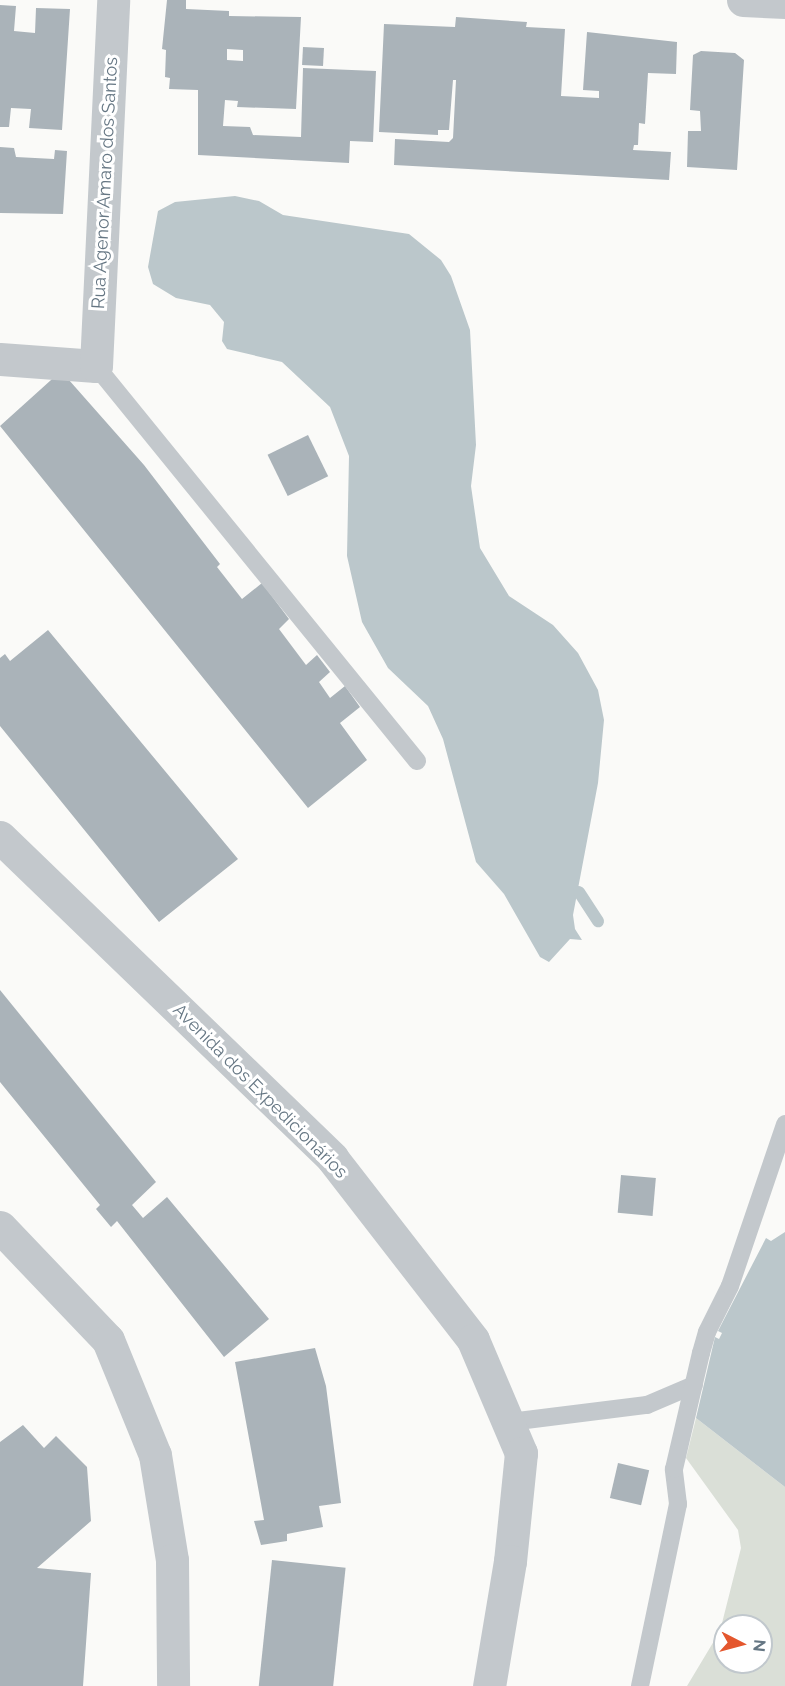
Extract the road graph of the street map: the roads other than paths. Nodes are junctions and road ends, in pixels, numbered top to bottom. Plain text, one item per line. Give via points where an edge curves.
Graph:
1 (113, 0) edge
2 (742, 0) edge
3 (785, 3) edge
4 (0, 359) edge
5 (96, 366) junction
6 (417, 761) dead end
7 (0, 837) edge
8 (785, 1124) edge
9 (0, 1227) edge
10 (694, 1385) junction
11 (510, 1422) junction
12 (173, 1686) edge
13 (489, 1686) edge
14 (640, 1686) edge

1 - 5 street, Rua Agenor Amaro dos Santos
2 - 3 street
4 - 5 street
5 - 6 lane
7 - 11 street, Avenida dos Expedicionários via 332,1158 473,1340
8 - 10 lane via 730,1286 707,1332
9 - 12 street via 108,1340 155,1455 172,1560
10 - 11 lane via 646,1404
10 - 14 lane via 674,1469 678,1504
11 - 13 street, Avenida dos Expedicionários via 521,1453 510,1561

